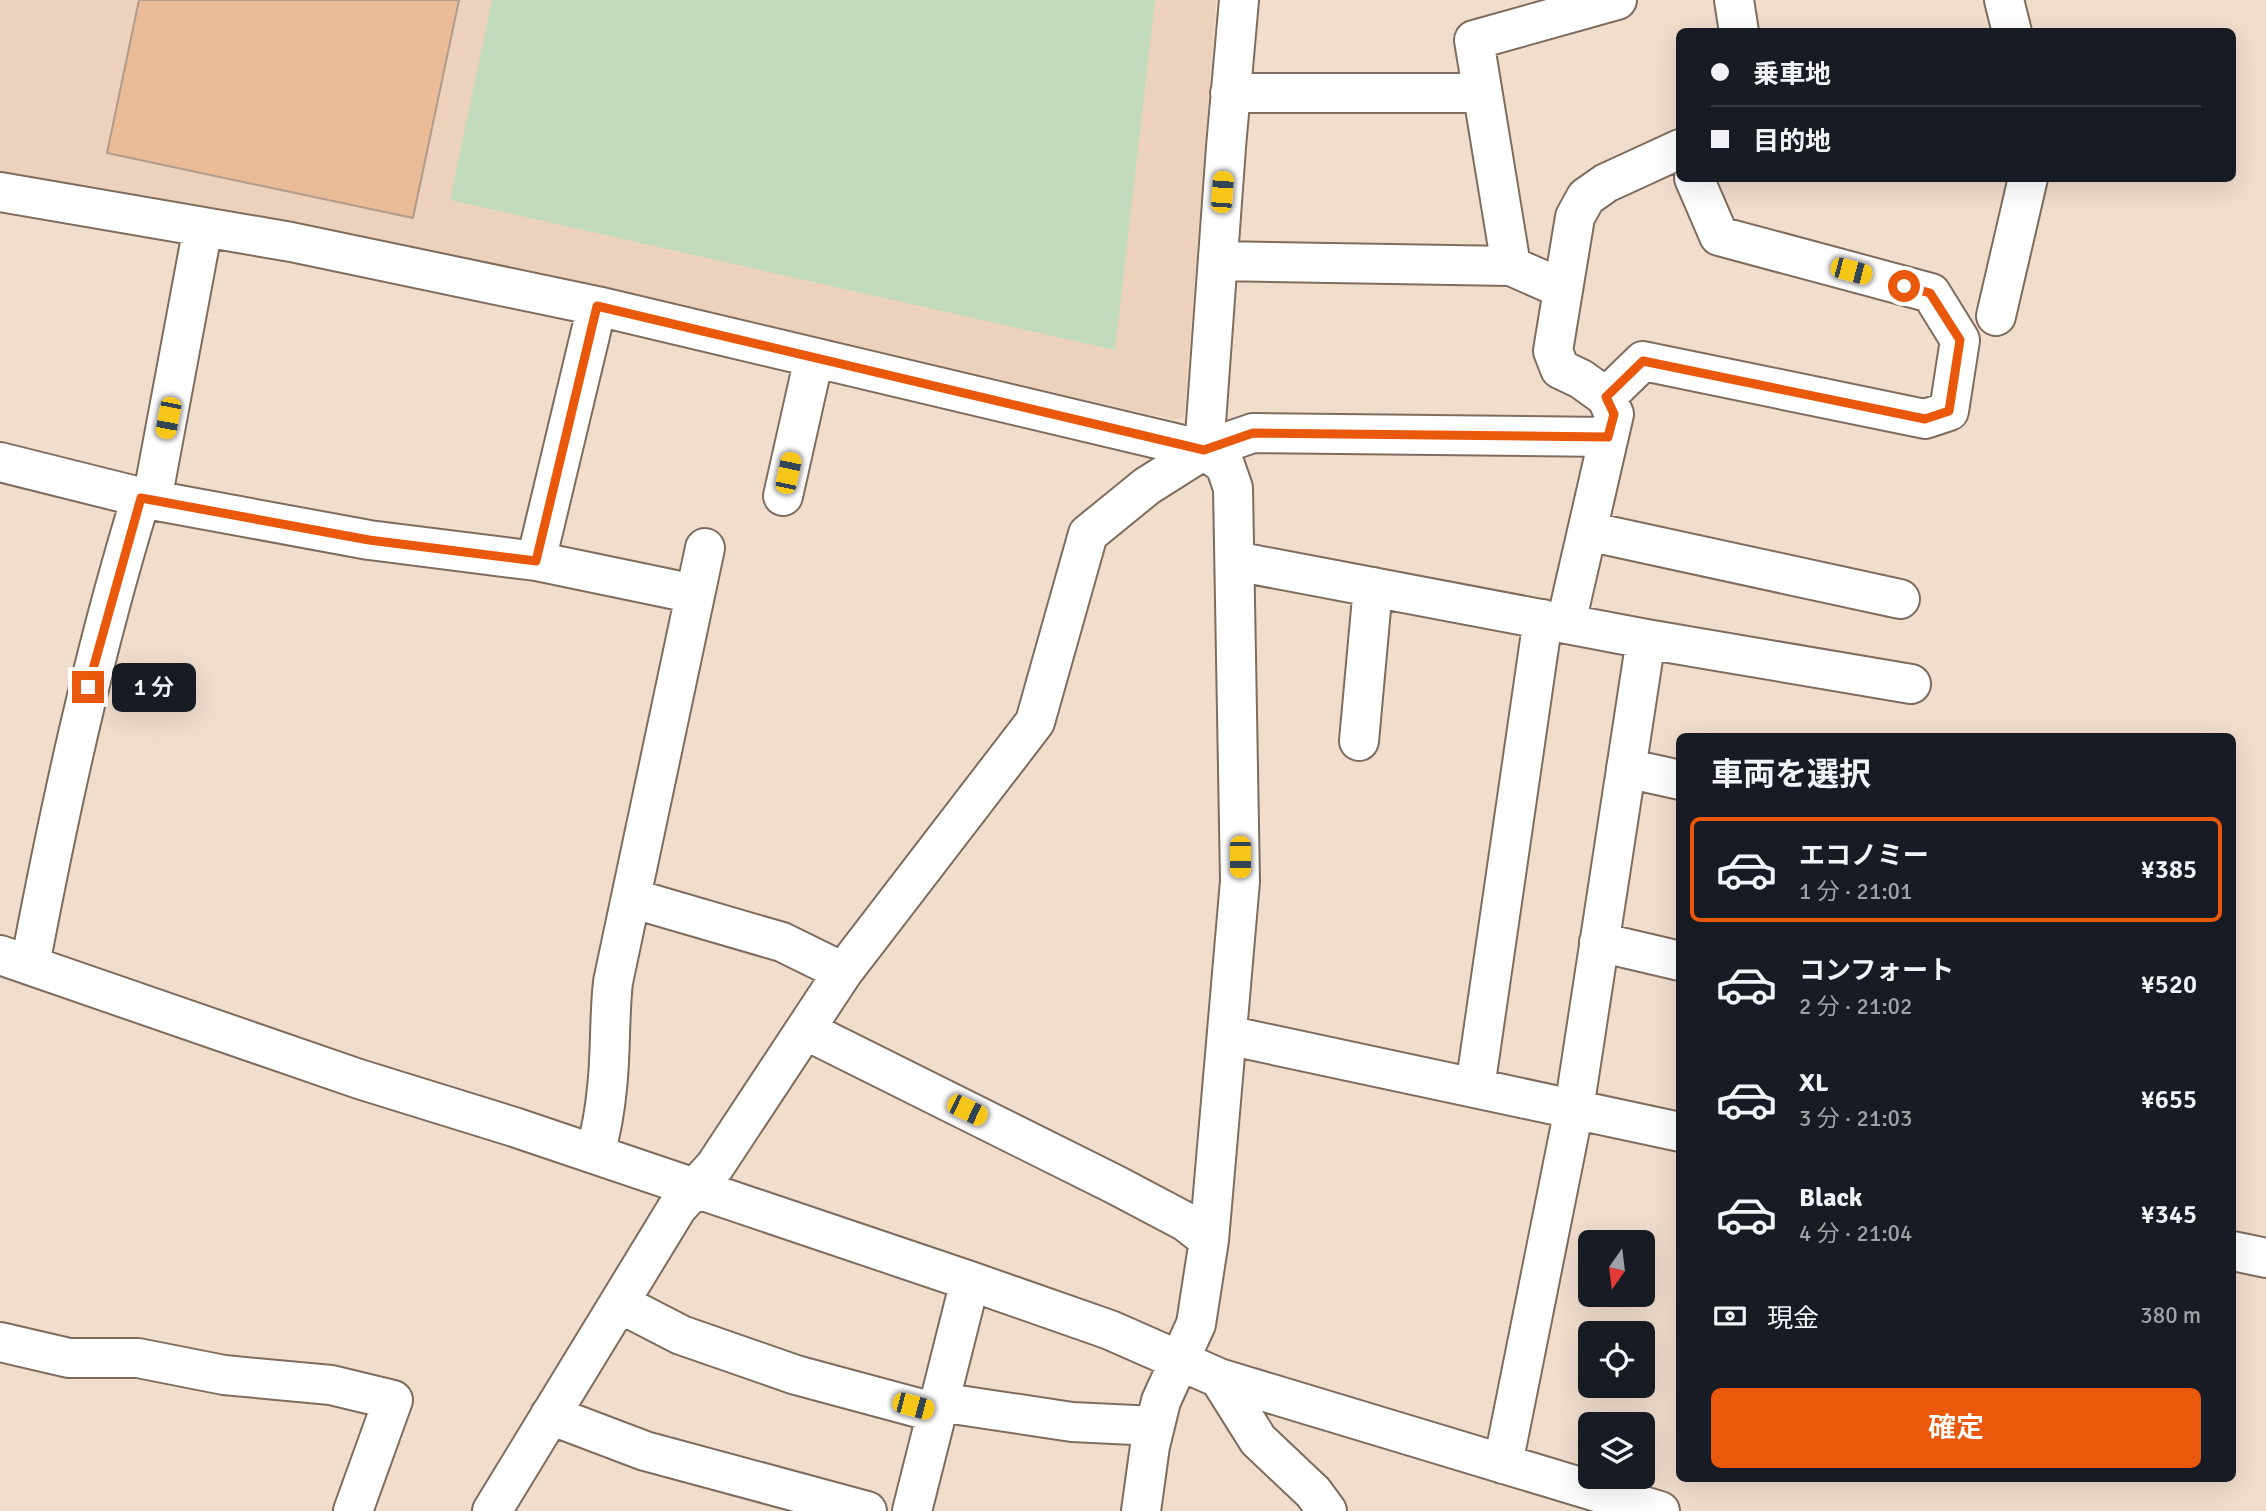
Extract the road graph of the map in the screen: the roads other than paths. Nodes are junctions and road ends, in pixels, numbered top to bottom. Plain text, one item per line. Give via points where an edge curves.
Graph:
1 (1239, 0) edge
2 (1617, 0) edge
3 (1734, 0) edge
4 (2004, 0) edge
5 (1738, 28) edge
6 (2011, 28) edge
7 (1230, 93) junction
8 (1482, 93) junction
9 (1676, 151) edge
10 (1696, 182) edge
11 (2027, 182) edge
12 (0, 192) edge
13 (203, 227) junction
14 (1218, 261) junction
15 (1511, 266) junction
16 (1563, 289) junction
17 (597, 306) junction
18 (1996, 316) dead end
19 (814, 358) junction
20 (1606, 397) junction
21 (1608, 437) junction
22 (1204, 450) junction
23 (0, 462) edge
24 (783, 496) dead end
25 (147, 499) junction
26 (1587, 531) junction
27 (705, 548) dead end
28 (536, 561) junction
29 (1235, 561) junction
30 (1373, 587) junction
31 (695, 594) junction
32 (1900, 599) dead end
33 (1554, 621) junction
34 (1646, 639) junction
35 (1911, 684) dead end
36 (1359, 741) dead end
37 (1626, 768) junction
38 (1676, 779) edge
39 (631, 898) junction
40 (1599, 942) junction
41 (15, 960) edge
42 (1676, 960) edge
43 (843, 972) junction
44 (805, 1030) junction
45 (1227, 1035) junction
46 (1475, 1088) junction
47 (1574, 1109) junction
48 (1676, 1131) edge
49 (596, 1154) junction
50 (697, 1188) junction
51 (1209, 1240) junction
52 (2236, 1252) edge
53 (2266, 1258) edge
54 (970, 1281) junction
55 (619, 1304) junction
56 (0, 1342) edge
57 (1180, 1361) junction
58 (1219, 1378) junction
59 (938, 1407) junction
60 (550, 1415) junction
61 (1155, 1426) junction
62 (1503, 1464) junction
63 (353, 1511) edge
64 (492, 1511) edge
65 (867, 1511) edge
66 (912, 1511) edge
67 (1141, 1511) edge
68 (1327, 1511) edge
69 (1660, 1511) edge

1 - 7 street
2 - 8 street via 1474,40
3 - 5 street
4 - 6 street
7 - 8 street
7 - 14 street
8 - 15 street
9 - 16 street via 1606,183 1587,197 1575,217
10 - 20 street via 1719,236 1930,293 1960,340 1949,411 1925,419 1643,361
11 - 18 street
12 - 13 street
13 - 17 street
13 - 25 street
14 - 15 street
14 - 22 street
15 - 16 street
16 - 20 street via 1553,351 1560,369
17 - 19 street
17 - 28 street
19 - 22 street
19 - 24 street
20 - 21 street via 1614,414
21 - 22 street via 1253,433
21 - 26 street
22 - 29 street via 1226,465 1233,488
22 - 43 street via 1147,486 1088,534 1035,722
23 - 25 street
25 - 28 street via 369,540
25 - 41 street via 88,687 54,842
26 - 32 street
26 - 33 street
27 - 31 street
28 - 31 street
29 - 30 street
29 - 45 street via 1240,881
30 - 33 street
30 - 36 street
31 - 39 street
33 - 34 street
33 - 46 street
34 - 35 street
34 - 37 street
37 - 38 street
37 - 40 street
39 - 43 street via 782,942
39 - 49 street via 613,982 608,1084
40 - 42 street
40 - 47 street
41 - 49 street via 359,1079
43 - 44 street
44 - 50 street
44 - 51 street via 1116,1185 1186,1222
45 - 46 street
45 - 51 street
46 - 47 street
47 - 48 street
47 - 62 street
49 - 50 street
50 - 54 street
50 - 55 street via 677,1208
51 - 57 street via 1196,1324
52 - 53 street
54 - 57 street via 1110,1330
54 - 59 street
55 - 59 street via 681,1335 796,1376
55 - 60 street
56 - 63 street via 69,1358 138,1358 224,1375 331,1385 393,1400
57 - 58 street
57 - 61 street
58 - 62 street
58 - 68 street via 1258,1440
59 - 61 street
59 - 66 street
60 - 64 street
60 - 65 street via 645,1451
61 - 67 street
62 - 69 street

